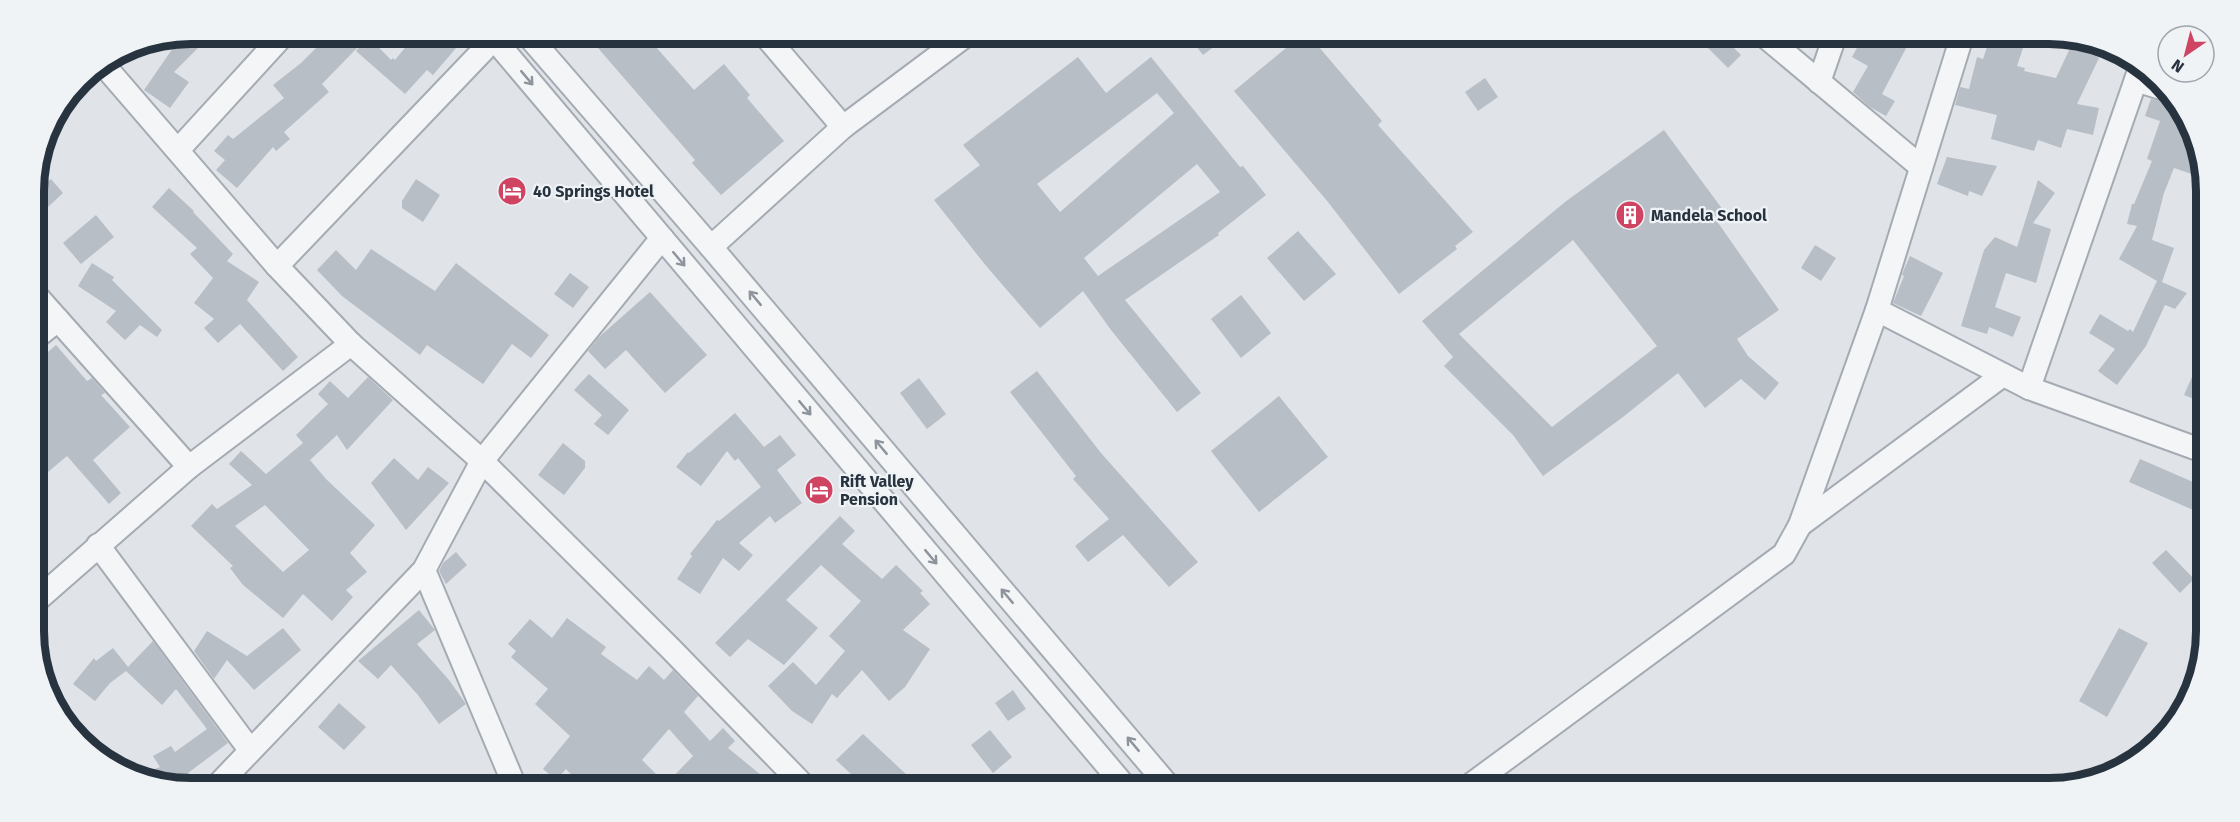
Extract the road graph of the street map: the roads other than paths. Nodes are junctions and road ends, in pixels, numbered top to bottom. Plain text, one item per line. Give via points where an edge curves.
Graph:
1 (275, 44) edge
2 (484, 44) edge
3 (498, 44) edge
4 (536, 44) edge
5 (772, 44) edge
6 (954, 44) edge
7 (1774, 44) edge
8 (1832, 44) edge
9 (1960, 44) edge
10 (107, 69) edge
11 (2138, 74) edge
12 (1819, 82) junction
13 (843, 127) junction
14 (178, 150) junction
15 (1921, 167) junction
16 (662, 238) junction
17 (711, 247) junction
18 (277, 266) junction
19 (44, 304) edge
20 (1877, 310) junction
21 (58, 320) junction
22 (44, 331) edge
23 (351, 344) junction
24 (2003, 375) junction
25 (2030, 388) junction
26 (2196, 448) edge
27 (482, 461) junction
28 (189, 467) junction
29 (1800, 525) junction
30 (98, 545) junction
31 (424, 570) junction
32 (44, 594) edge
33 (250, 750) junction
34 (224, 778) edge
35 (509, 778) edge
36 (796, 778) edge
37 (1117, 778) edge
38 (1162, 778) edge
39 (1481, 778) edge

1 - 14 street
2 - 18 street
3 -> 16 street
4 - 17 street
5 - 13 street
6 - 13 street
7 - 12 street
8 - 12 street
9 - 15 street
10 - 14 street
11 - 25 street
12 - 15 street
13 - 17 street
14 - 18 street
15 - 20 street
16 - 27 street
16 -> 37 street
38 -> 17 street
18 - 23 street
19 - 21 street
20 - 24 street
20 - 29 street
21 - 22 street
21 - 28 street
23 - 27 street
23 - 28 street
24 - 25 street
24 - 29 street
25 - 26 street
27 - 31 street
27 - 36 street
28 - 30 street
29 - 39 street via 1784,554
30 - 32 street
30 - 33 street
31 - 33 street
31 - 35 street
33 - 34 street

